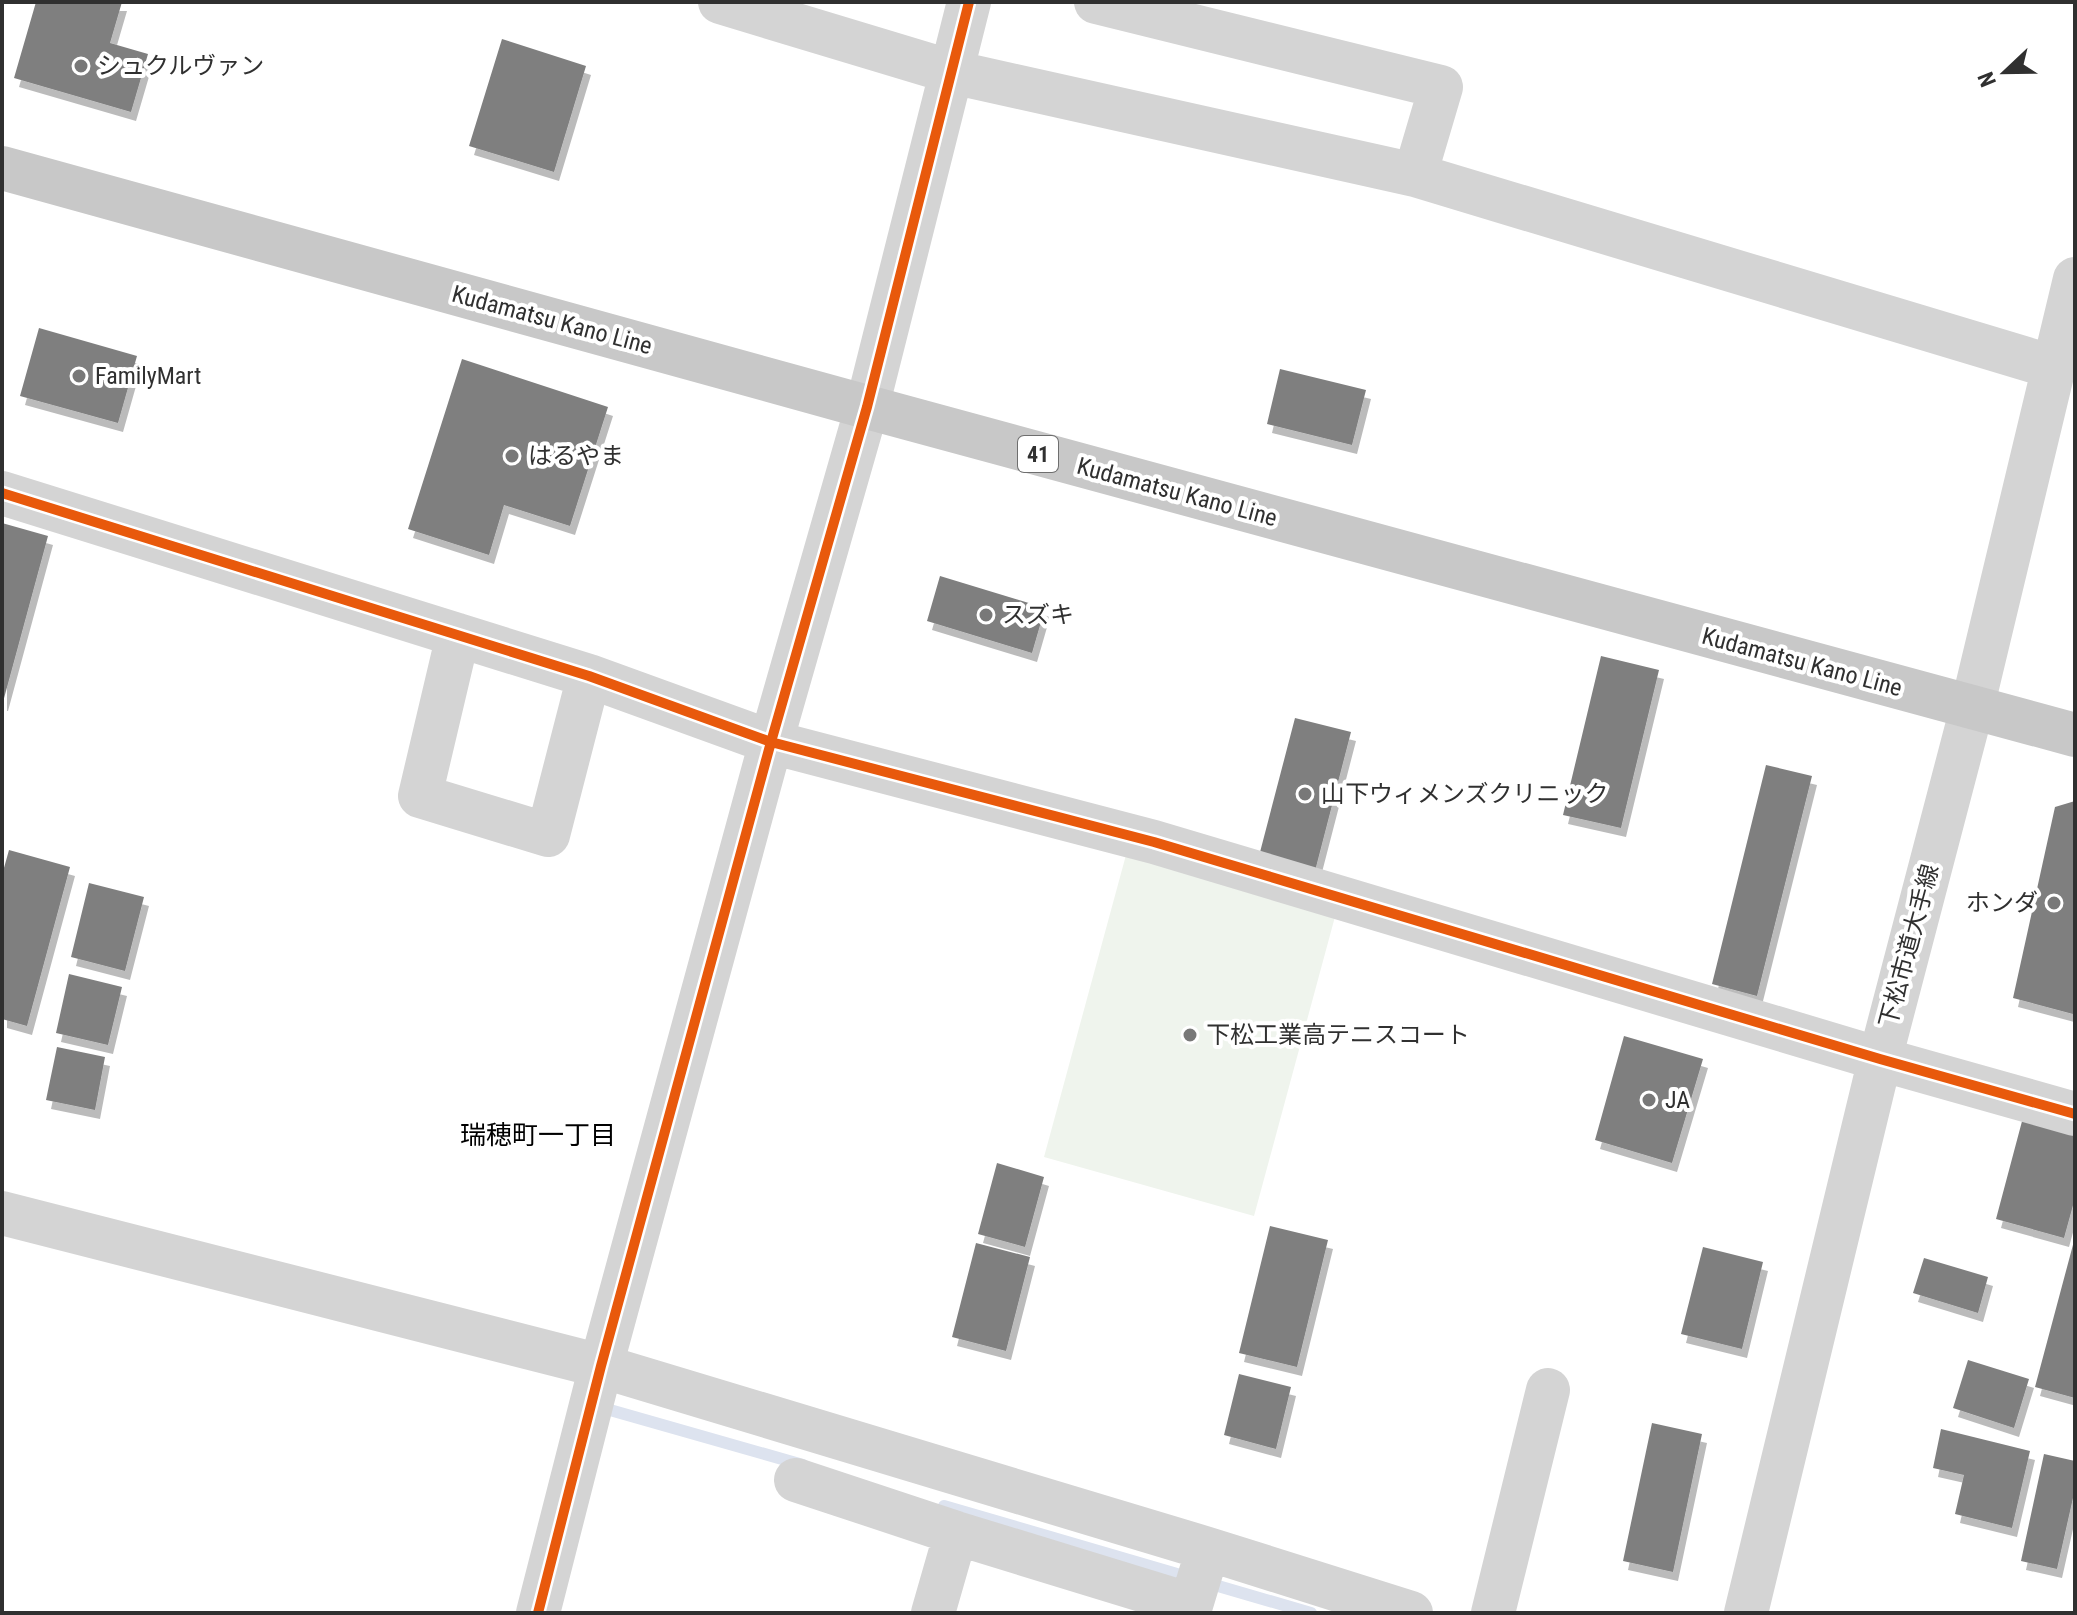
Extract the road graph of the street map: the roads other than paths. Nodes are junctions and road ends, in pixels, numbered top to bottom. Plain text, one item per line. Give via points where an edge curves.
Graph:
1 (720, 2) edge
2 (969, 2) edge
3 (1096, 2) edge
4 (952, 72) junction
5 (2, 168) edge
6 (1415, 175) junction
7 (2075, 279) edge
8 (2053, 367) junction
9 (867, 407) junction
10 (2, 493) edge
11 (458, 635) junction
12 (589, 676) junction
13 (1972, 708) junction
14 (2075, 735) edge
15 (771, 742) junction
16 (1880, 1059) junction
17 (2075, 1114) edge
18 (2, 1213) edge
19 (601, 1366) junction
20 (1548, 1390) dead end
21 (796, 1480) dead end
22 (956, 1533) junction
23 (1208, 1549) junction
24 (538, 1613) edge
25 (933, 1613) edge
26 (1411, 1613) edge
27 (1493, 1613) edge
28 (1746, 1613) edge

1 - 4 street
2 - 4 street
3 - 6 street via 1441,87
4 - 6 street
4 - 9 street
5 - 9 main road, Kudamatsu Kano Line / 41
6 - 8 street
7 - 8 street, 下松市道大手線
8 - 13 street, 下松市道大手線
9 - 13 main road, Kudamatsu Kano Line / 41
9 - 15 street
10 - 11 street
11 - 12 street
11 - 12 street via 420,796 548,835
12 - 15 street
13 - 14 main road, Kudamatsu Kano Line / 41
13 - 16 street, 下松市道大手線
15 - 16 street via 1154,842
15 - 19 street
16 - 17 street
16 - 28 street, 下松市道大手線
18 - 19 street
19 - 23 street
19 - 24 street
20 - 27 street
21 - 22 street
22 - 23 street via 1191,1605
22 - 25 street
23 - 26 street

